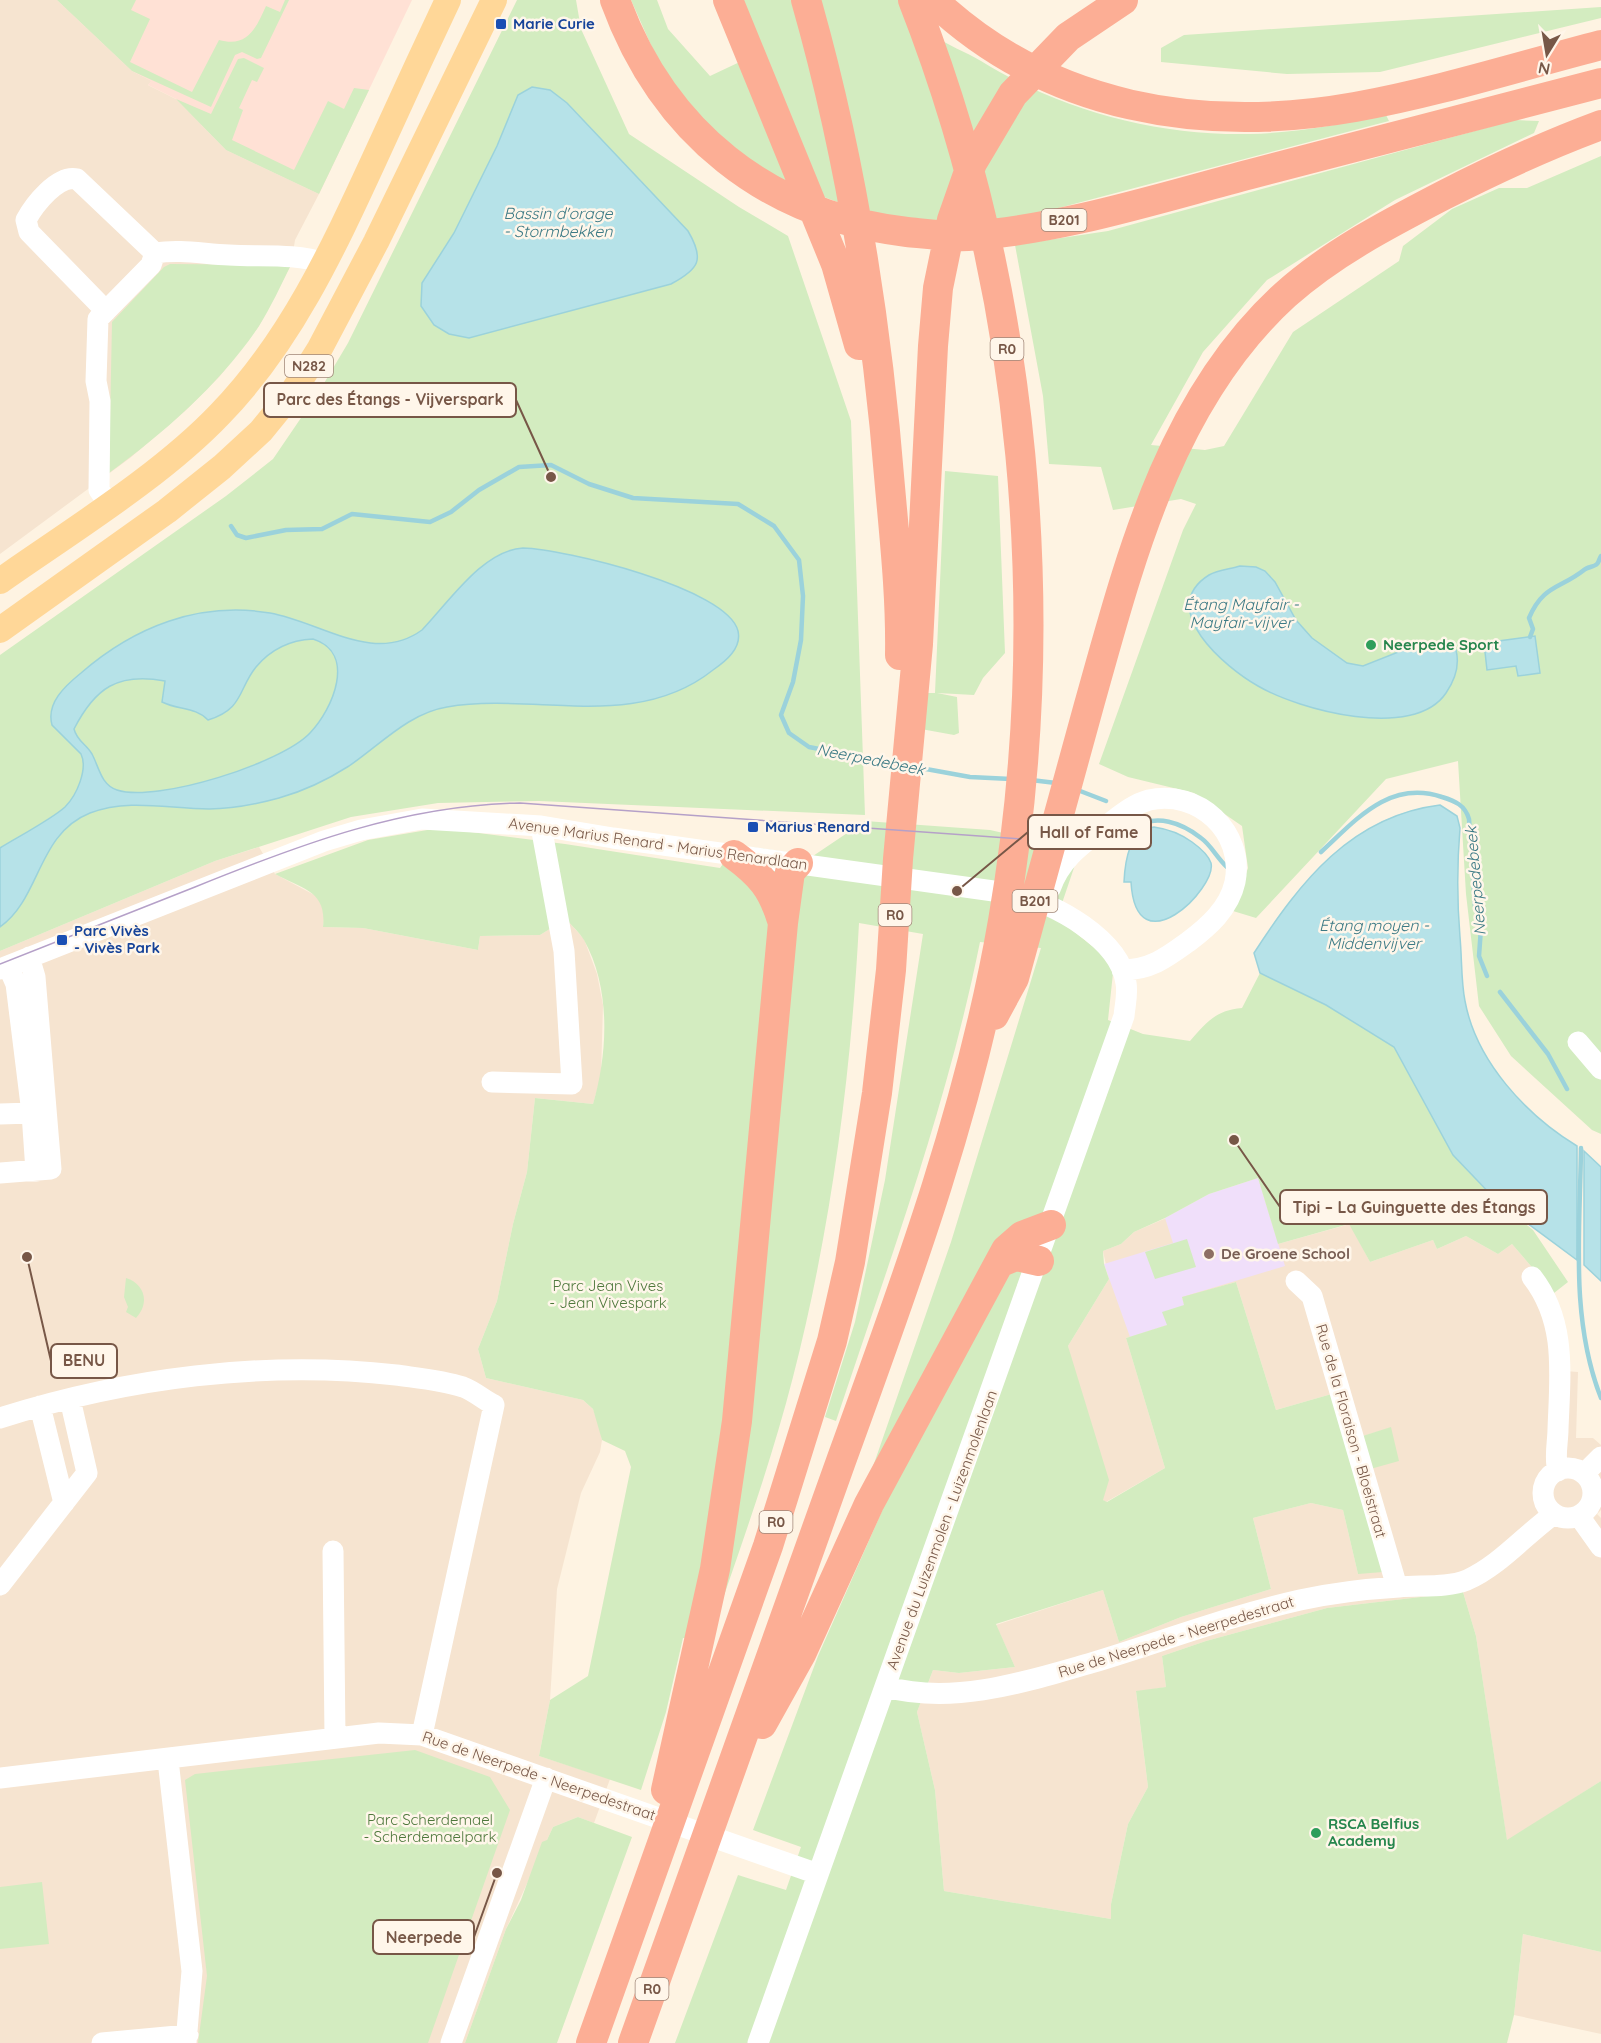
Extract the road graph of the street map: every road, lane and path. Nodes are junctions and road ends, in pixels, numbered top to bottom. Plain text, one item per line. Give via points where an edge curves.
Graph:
1 (448, 0) edge
2 (494, 0) edge
3 (615, 0) edge
4 (728, 0) edge
5 (806, 0) edge
6 (913, 0) edge
7 (928, 0) edge
8 (933, 0) edge
9 (1123, 0) edge
10 (1601, 45) edge
11 (1601, 83) edge
12 (952, 105) junction
13 (394, 117) junction
14 (1601, 125) edge
15 (429, 134) junction
16 (382, 143) junction
17 (416, 159) junction
18 (155, 253) junction
19 (325, 263) junction
20 (106, 311) junction
21 (882, 400) junction
22 (109, 504) junction
23 (0, 581) edge
24 (0, 630) edge
25 (541, 826) junction
26 (735, 855) junction
27 (898, 859) junction
28 (798, 863) junction
29 (1045, 904) junction
30 (783, 923) junction
31 (29, 957) junction
32 (4, 967) edge
33 (1122, 970) junction
34 (1003, 977) junction
35 (1124, 1016) joint
36 (1578, 1042) dead end
37 (1601, 1069) edge
38 (492, 1082) dead end
39 (32, 1113) junction
40 (0, 1114) edge
41 (36, 1171) junction
42 (0, 1173) edge
43 (1051, 1225) junction
44 (1038, 1261) junction
45 (1001, 1262) junction
46 (1532, 1277) dead end
47 (1296, 1281) dead end
48 (70, 1399) junction
49 (40, 1406) junction
50 (0, 1418) edge
51 (1601, 1456) edge
52 (1558, 1471) junction
53 (1584, 1474) junction
54 (64, 1503) junction
55 (1554, 1514) junction
56 (1579, 1516) junction
57 (1601, 1546) edge
58 (333, 1551) dead end
59 (0, 1585) edge
60 (1396, 1587) junction
61 (886, 1687) junction
62 (422, 1734) junction
63 (335, 1738) junction
64 (168, 1760) junction
65 (0, 1778) edge
66 (546, 1778) junction
67 (719, 1803) junction
68 (657, 1859) junction
69 (818, 1874) junction
70 (187, 2039) edge
71 (102, 2043) edge
72 (451, 2043) edge
73 (591, 2043) edge
74 (633, 2043) edge
75 (758, 2043) edge

1 - 13 main road, N282
2 - 15 main road, N282
3 - 11 highway, B201 via 642,61 663,95 720,154 756,181 830,217 878,229 922,234 968,236 1094,214
4 - 21 highway via 836,264 862,356
5 - 21 highway, R0 via 849,182
6 - 12 highway, R0
7 - 12 highway via 950,69
8 - 10 highway via 976,36 1051,79 1141,109 1189,116 1243,118 1355,107
9 - 27 highway via 1068,37 1013,94 975,155 952,220 938,288 933,346 918,644
12 - 34 highway, R0 via 1006,342 1025,504 1029,599 1024,743 1004,919
13 - 15 main road
13 - 16 main road, N282
14 - 34 highway, B201 via 1394,220 1330,260 1284,296 1238,345 1202,397 1149,509
15 - 17 main road, N282
16 - 17 main road
16 - 19 main road, N282
17 - 24 main road, N282 via 319,350 292,393 261,431 167,511
18 - 19 street via 175,250 308,257
18 - 20 street via 151,265
18 - 20 street via 70,177 62,180 30,213 26,220 29,232
19 - 22 main road, N282 via 282,336 226,408 182,449
20 - 22 street via 98,319 96,381 100,401 99,490
21 - 27 highway, R0 via 900,644
22 - 23 main road, N282
25 - 26 street, Avenue Marius Renard - Marius Renardlaan
25 - 31 street, Avenue Marius Renard - Marius Renardlaan via 422,819 361,830 279,857
25 - 38 street via 564,951 573,1084
26 - 28 street, Avenue Marius Renard - Marius Renardlaan
26 - 30 highway via 760,875
27 - 68 highway, R0 via 891,970 865,1176 832,1341 768,1546
28 - 29 street, Avenue Marius Renard - Marius Renardlaan via 1015,894
28 - 30 highway via 790,872
29 - 33 street, Avenue Marius Renard - Marius Renardlaan via 1075,920 1102,942
29 - 33 street via 1056,870 1065,858 1127,810 1167,798 1200,807 1217,820 1229,836 1236,864 1234,883 1218,917 1158,964
30 - 68 highway via 737,1421 715,1569 669,1768
31 - 32 street, Avenue Marius Renard - Marius Renardlaan
31 - 41 street via 35,977 51,1169
32 - 39 street via 16,984
33 - 35 street, Avenue Marius Renard - Marius Renardlaan via 1126,983
34 - 67 highway, R0 via 976,1050 900,1299
35 - 43 street, Avenue du Luizenmolen - Luizenmolenlaan
36 - 37 street
39 - 40 street
39 - 41 street
41 - 42 street
43 - 44 street, Avenue du Luizenmolen - Luizenmolenlaan
43 - 45 highway via 1013,1242
44 - 45 highway via 1016,1256
44 - 61 street, Avenue du Luizenmolen - Luizenmolenlaan
45 - 67 highway via 869,1504 801,1654
46 - 52 street via 1544,1293 1556,1326 1560,1380
47 - 60 street, Rue de la Floraison - Bloeistraat via 1312,1296
48 - 49 street
48 - 54 street via 87,1473
48 - 62 street via 130,1385 251,1370 354,1370 464,1387 494,1406
49 - 50 street
49 - 54 street
51 - 53 street
52 - 53 street via 1567,1468
52 - 55 street via 1546,1480 1543,1495
53 - 56 street via 1593,1496
54 - 59 street
55 - 56 street via 1562,1518
55 - 60 street, Rue de Neerpede - Neerpedestraat via 1466,1580
56 - 57 street
58 - 63 street
60 - 61 street, Rue de Neerpede - Neerpedestraat via 1300,1600 1016,1685 959,1693 915,1693
61 - 69 street, Avenue du Luizenmolen - Luizenmolenlaan
62 - 63 street, Rue de Neerpede - Neerpedestraat via 389,1732
62 - 66 street, Rue de Neerpede - Neerpedestraat
63 - 64 street, Rue de Neerpede - Neerpedestraat
64 - 65 street, Rue de Neerpede - Neerpedestraat
64 - 70 street via 192,1971
66 - 69 street, Rue de Neerpede - Neerpedestraat
66 - 72 street
67 - 74 highway, R0
68 - 73 highway, R0
69 - 75 street, Avenue du Luizenmolen - Luizenmolenlaan
70 - 71 street

